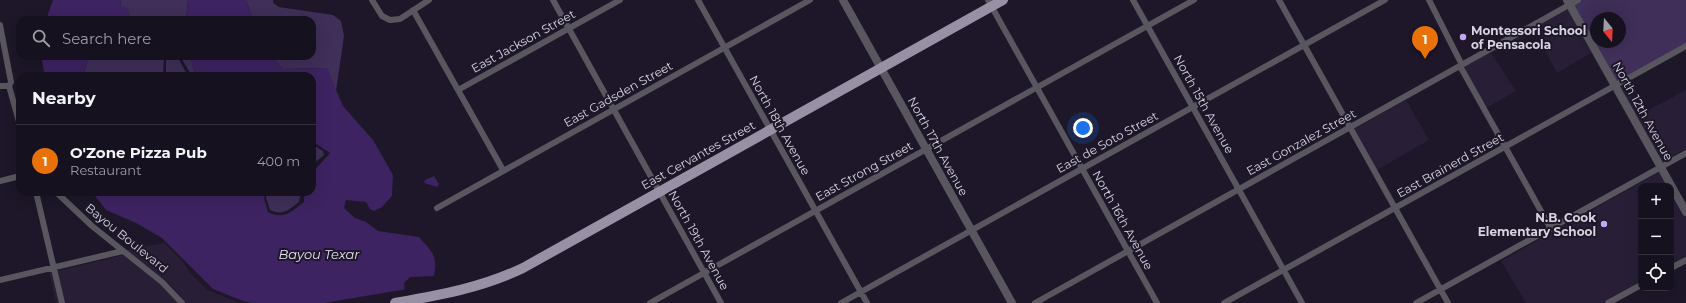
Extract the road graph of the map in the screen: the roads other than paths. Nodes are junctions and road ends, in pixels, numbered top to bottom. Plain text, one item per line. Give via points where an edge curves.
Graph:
1 (372, 0) edge
2 (429, 0) edge
3 (553, 0) edge
4 (620, 0) edge
5 (698, 0) edge
6 (810, 0) edge
7 (843, 0) edge
8 (1003, 0) edge
9 (1133, 0) edge
10 (1194, 0) edge
11 (1279, 0) edge
12 (1385, 0) edge
13 (1429, 0) edge
14 (1578, 0) edge
15 (1569, 2) edge
16 (990, 3) edge
17 (413, 10) junction
18 (0, 25) edge
19 (1147, 26) junction
20 (569, 28) junction
21 (1304, 45) junction
22 (1686, 46) edge
23 (724, 47) junction
24 (1461, 65) junction
25 (881, 68) junction
26 (1615, 85) junction
27 (0, 86) edge
28 (9, 86) junction
29 (1037, 87) junction
30 (458, 90) junction
31 (1192, 107) junction
32 (614, 109) junction
33 (16, 111) edge
34 (1350, 127) junction
35 (770, 130) junction
36 (1504, 147) junction
37 (926, 149) junction
38 (1686, 152) edge
39 (1660, 167) junction
40 (1082, 168) junction
41 (504, 170) junction
42 (16, 177) edge
43 (0, 181) edge
44 (1238, 189) junction
45 (660, 192) junction
46 (37, 196) edge
47 (60, 196) edge
48 (437, 208) dead end
49 (1395, 208) junction
50 (816, 211) junction
51 (1686, 212) edge
52 (1551, 229) junction
53 (972, 230) junction
54 (123, 251) junction
55 (1128, 251) junction
56 (1686, 260) edge
57 (1674, 266) edge
58 (54, 268) junction
59 (1283, 270) junction
60 (704, 273) junction
61 (0, 280) edge
62 (1638, 287) edge
63 (1440, 290) junction
64 (861, 292) junction
65 (62, 303) edge
66 (182, 303) edge
67 (395, 303) edge
68 (650, 303) edge
69 (721, 303) edge
70 (841, 303) edge
71 (867, 303) edge
72 (1012, 303) edge
73 (1035, 303) edge
74 (1157, 303) edge
75 (1224, 303) edge
76 (1302, 303) edge
77 (1416, 303) edge
78 (1448, 303) edge
79 (1608, 303) edge

1 - 17 street via 379,13 390,20 400,18
2 - 17 street
3 - 20 street, North 19th Avenue
4 - 20 street, East Jackson Street
5 - 23 street, North 18th Avenue
6 - 23 street, East Gadsden Street
7 - 25 street, North 17th Avenue
8 - 16 main road, East Cervantes Street
9 - 19 street, North 15th Avenue
10 - 19 street, East Strong Street
11 - 21 street
12 - 21 street, East de Soto Street
13 - 24 street
14 - 15 street, East Gonzalez Street
15 - 24 street, East Gonzalez Street
15 - 26 street, North 12th Avenue
16 - 25 main road, East Cervantes Street
16 - 29 street, North 16th Avenue
17 - 30 street
18 - 28 street via 11,82
19 - 29 street, East Strong Street
19 - 31 street, North 15th Avenue
20 - 30 street, East Jackson Street
20 - 32 street, North 19th Avenue
21 - 31 street, East de Soto Street
21 - 34 street
22 - 26 street, East Brainerd Street
23 - 32 street, East Gadsden Street
23 - 35 street, North 18th Avenue
24 - 34 street, East Gonzalez Street
24 - 36 street
25 - 35 main road, East Cervantes Street
25 - 37 street, North 17th Avenue
26 - 36 street, East Brainerd Street
26 - 39 street, North 12th Avenue
27 - 28 street
28 - 33 street
29 - 37 street, East Strong Street
29 - 40 street, North 16th Avenue
30 - 41 street
31 - 40 street, East de Soto Street
31 - 44 street, North 15th Avenue
32 - 41 street, East Gadsden Street
32 - 45 street, North 19th Avenue
34 - 44 street, East Gonzalez Street
34 - 49 street
35 - 45 main road, East Cervantes Street
35 - 50 street, North 18th Avenue
36 - 49 street, East Brainerd Street
36 - 52 street
37 - 50 street, East Strong Street
37 - 53 street, North 17th Avenue
38 - 39 street
39 - 51 street, North 12th Avenue
39 - 52 street
40 - 53 street, East de Soto Street
40 - 55 street, North 16th Avenue
41 - 48 street, East Gadsden Street
42 - 43 street
44 - 55 street, East Gonzalez Street
44 - 59 street, North 15th Avenue
45 - 60 street, North 19th Avenue
45 - 67 main road, East Cervantes Street via 512,273 470,288
46 - 58 street
47 - 54 street, Bayou Boulevard
49 - 59 street, East Brainerd Street
49 - 63 street
50 - 60 street, East Strong Street
50 - 64 street, North 18th Avenue
52 - 63 street
53 - 64 street, East de Soto Street
53 - 72 street, North 17th Avenue
54 - 58 street
54 - 66 street, Bayou Boulevard via 162,282
55 - 73 street, East Gonzalez Street
55 - 74 street, North 16th Avenue
56 - 57 street
58 - 61 street
58 - 65 street
59 - 75 street, East Brainerd Street
59 - 76 street, North 15th Avenue
60 - 68 street, East Strong Street
60 - 69 street, North 19th Avenue
62 - 79 street
63 - 77 street
63 - 78 street
64 - 70 street, East de Soto Street
64 - 71 street, North 18th Avenue

